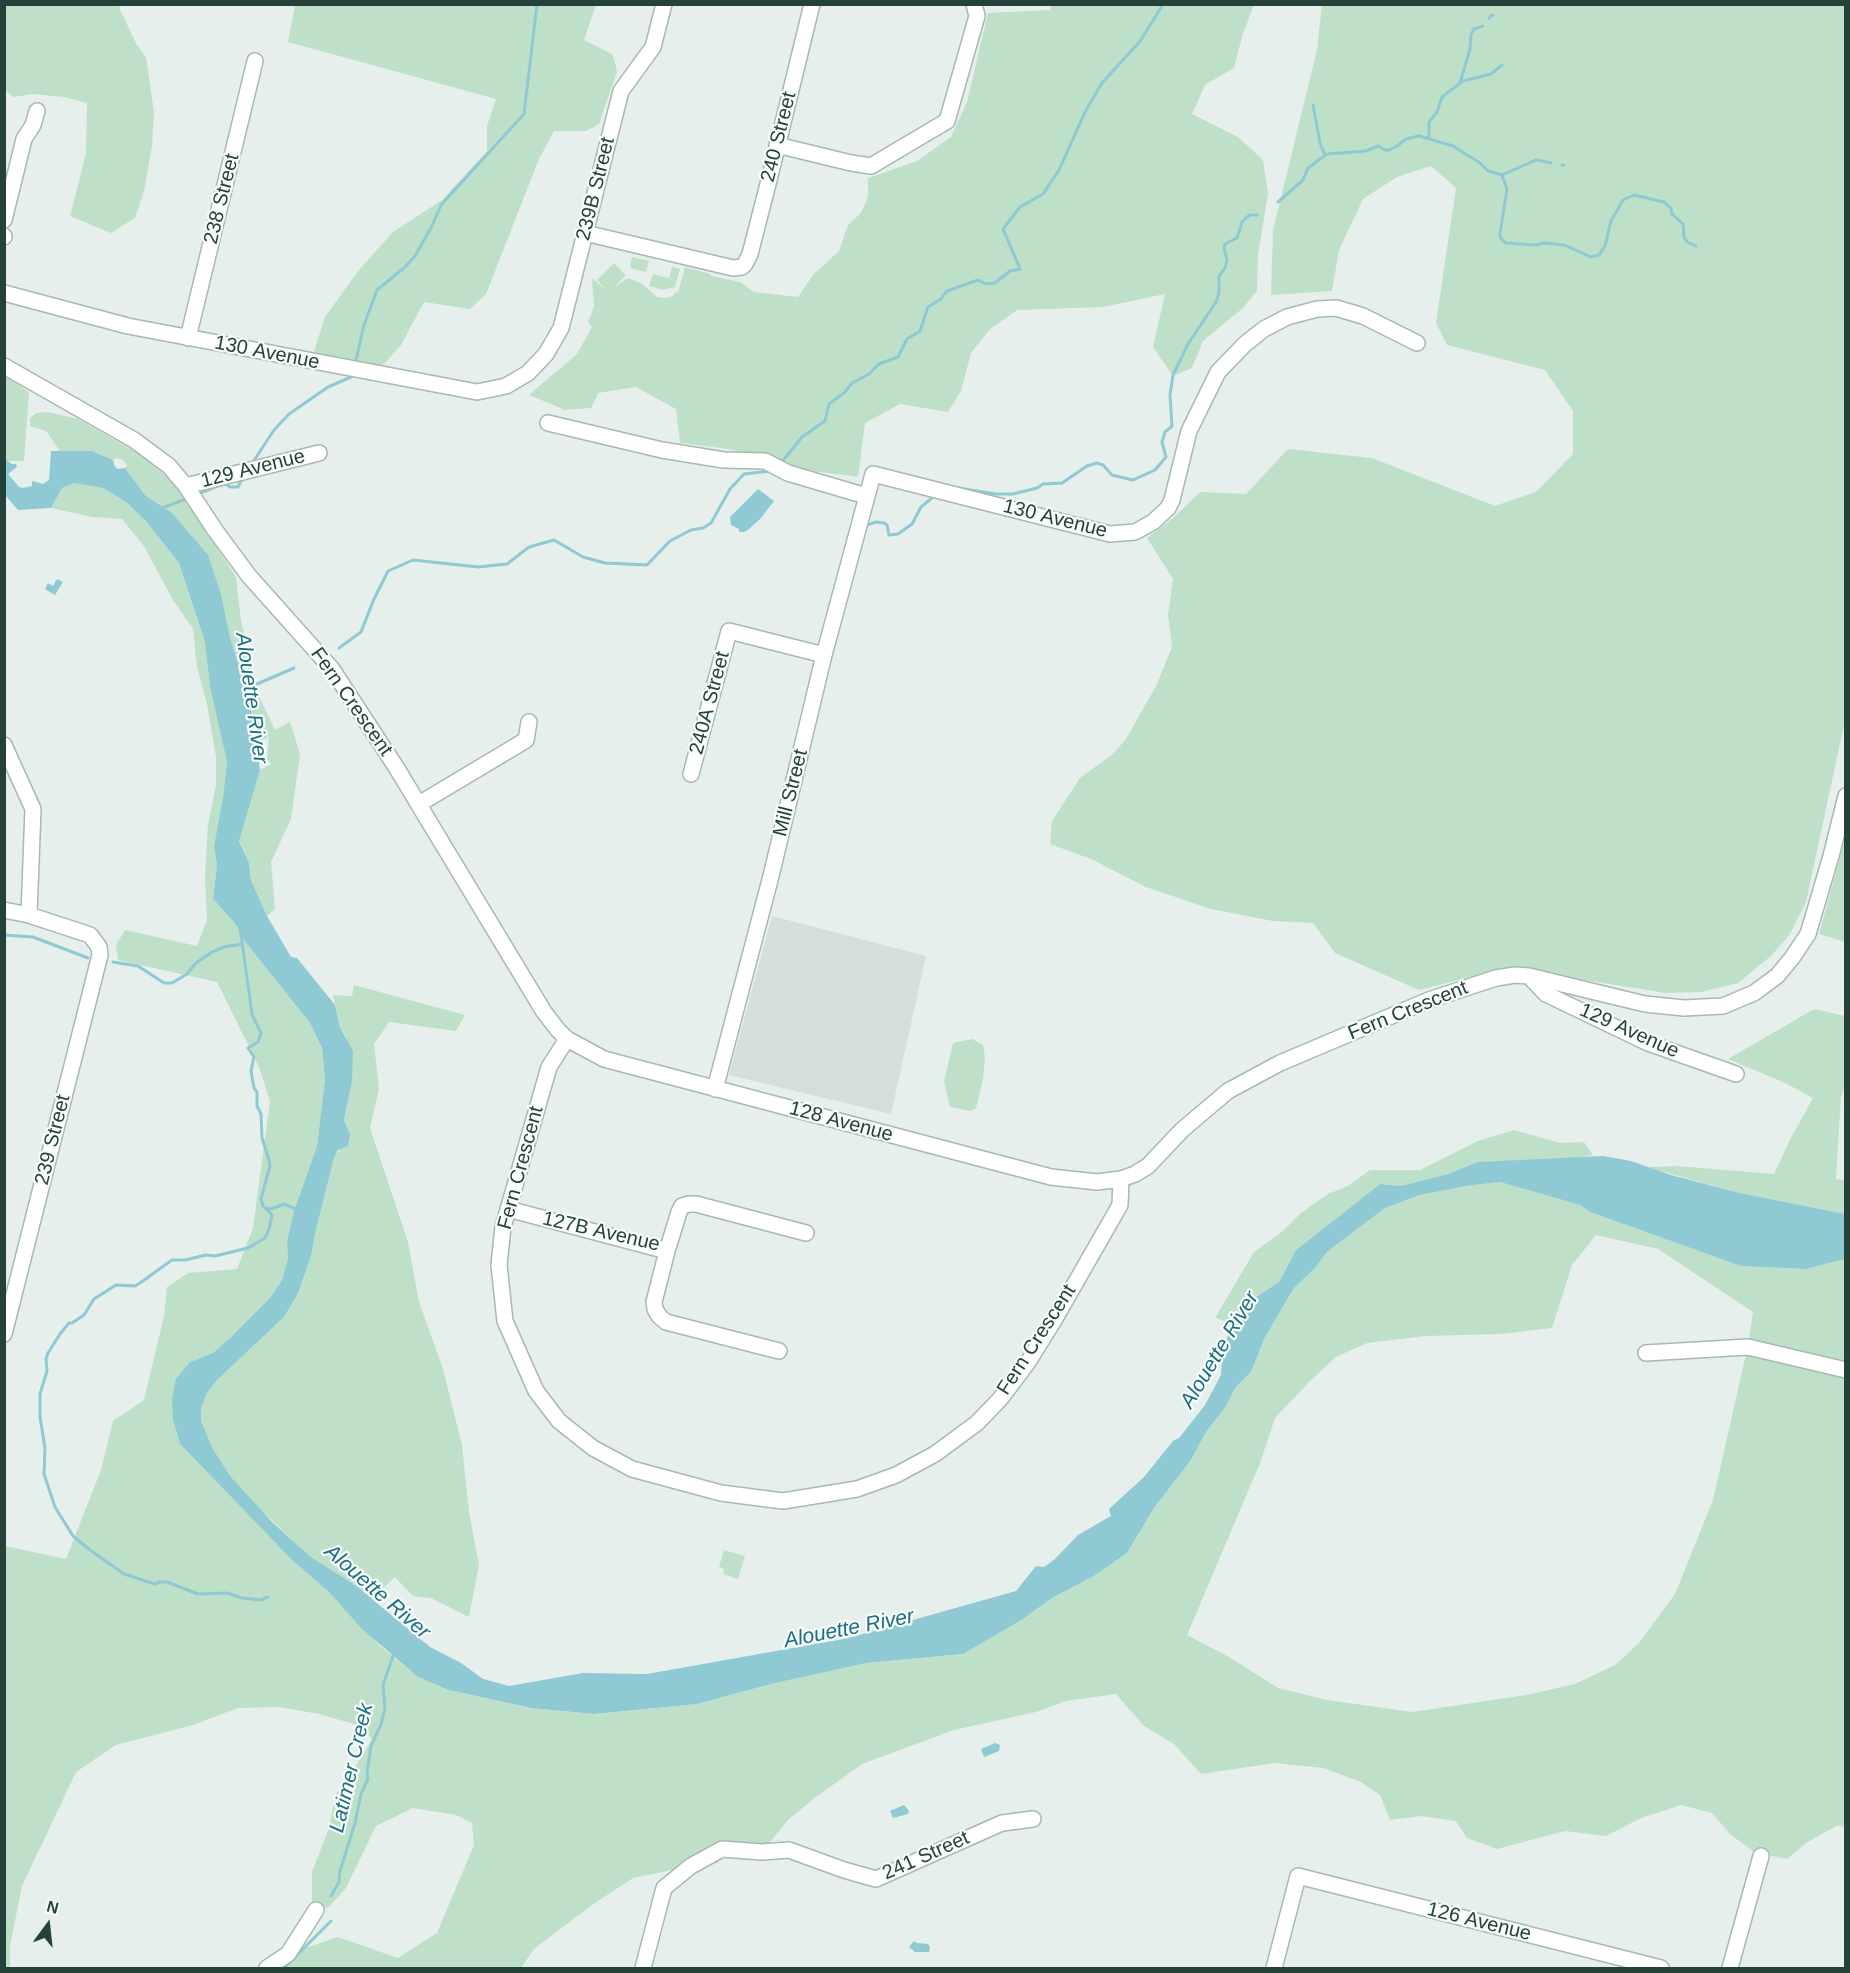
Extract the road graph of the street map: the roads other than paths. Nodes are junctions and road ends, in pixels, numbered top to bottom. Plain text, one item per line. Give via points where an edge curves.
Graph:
1 (664, 4) edge
2 (812, 4) edge
3 (974, 4) edge
4 (255, 61) dead end
5 (37, 111) dead end
6 (777, 145) junction
7 (4, 220) edge
8 (585, 233) junction
9 (4, 293) edge
10 (188, 338) junction
11 (1417, 343) dead end
12 (4, 366) edge
13 (528, 373) joint
14 (548, 423) dead end
15 (319, 453) dead end
16 (190, 492) junction
17 (866, 496) junction
18 (824, 655) junction
19 (529, 722) dead end
20 (4, 745) edge
21 (691, 774) dead end
22 (1845, 796) edge
23 (418, 804) junction
24 (4, 910) edge
25 (29, 915) junction
26 (1529, 976) junction
27 (567, 1039) junction
28 (1736, 1074) dead end
29 (715, 1089) junction
30 (1121, 1179) junction
31 (508, 1209) junction
32 (806, 1233) dead end
33 (667, 1251) junction
34 (4, 1334) edge
35 (779, 1351) dead end
36 (1646, 1353) dead end
37 (1845, 1370) edge
38 (1033, 1819) dead end
39 (1761, 1856) dead end
40 (316, 1910) dead end
41 (267, 1968) edge
42 (644, 1968) edge
43 (1274, 1968) edge
44 (1661, 1968) edge
45 (1730, 1968) edge

1 - 8 street, 239B Street via 653,47 621,91
2 - 6 street, 240 Street
3 - 6 street via 977,16 946,121 871,166
4 - 10 street, 238 Street
5 - 7 street via 24,139
6 - 8 street, 240 Street via 750,254 742,267
8 - 13 street, 239B Street via 561,328 546,354
9 - 10 street, 130 Avenue
10 - 13 street, 130 Avenue via 477,392 506,386
11 - 17 street, 130 Avenue via 1363,316 1336,308 1287,317 1264,329 1218,372 1189,431 1172,500 1161,515 1135,532 1110,534 873,474
12 - 16 street, Fern Crescent via 134,440 169,466
14 - 17 street via 662,450 724,460 759,460
15 - 16 street, 129 Avenue
16 - 23 street, Fern Crescent via 249,576 332,669
17 - 18 street, Mill Street
18 - 21 street, 240A Street via 729,631
18 - 29 street, Mill Street
19 - 23 street via 526,740
20 - 25 street via 33,809
22 - 26 street, Fern Crescent via 1808,934 1777,976 1754,993 1723,1006 1684,1008 1645,1004
23 - 27 street, Fern Crescent via 544,1012
24 - 25 street
25 - 34 street, 239 Street via 90,935 99,946 100,956
26 - 28 street, 129 Avenue via 1546,994 1648,1043
26 - 30 street, Fern Crescent via 1496,978 1429,1000 1280,1063 1228,1091 1182,1130 1148,1166
27 - 29 street, 128 Avenue via 604,1059
27 - 31 street, Fern Crescent via 549,1067
29 - 30 street, 128 Avenue via 1051,1177 1097,1182
30 - 31 street, Fern Crescent via 1120,1205 1053,1322 1001,1398 977,1423 896,1475 857,1489 783,1501 721,1493 632,1469 593,1448 559,1421 536,1391 505,1322 499,1265
31 - 33 street, 127B Avenue
32 - 33 street, 127B Avenue via 689,1204 679,1212
33 - 35 street via 654,1302 659,1316 666,1322
36 - 37 street via 1748,1347
38 - 42 street, 241 Street via 1002,1823 876,1879 789,1850 722,1849 691,1866 664,1888
39 - 45 street
40 - 41 street via 288,1954
43 - 44 street, 126 Avenue via 1298,1876

